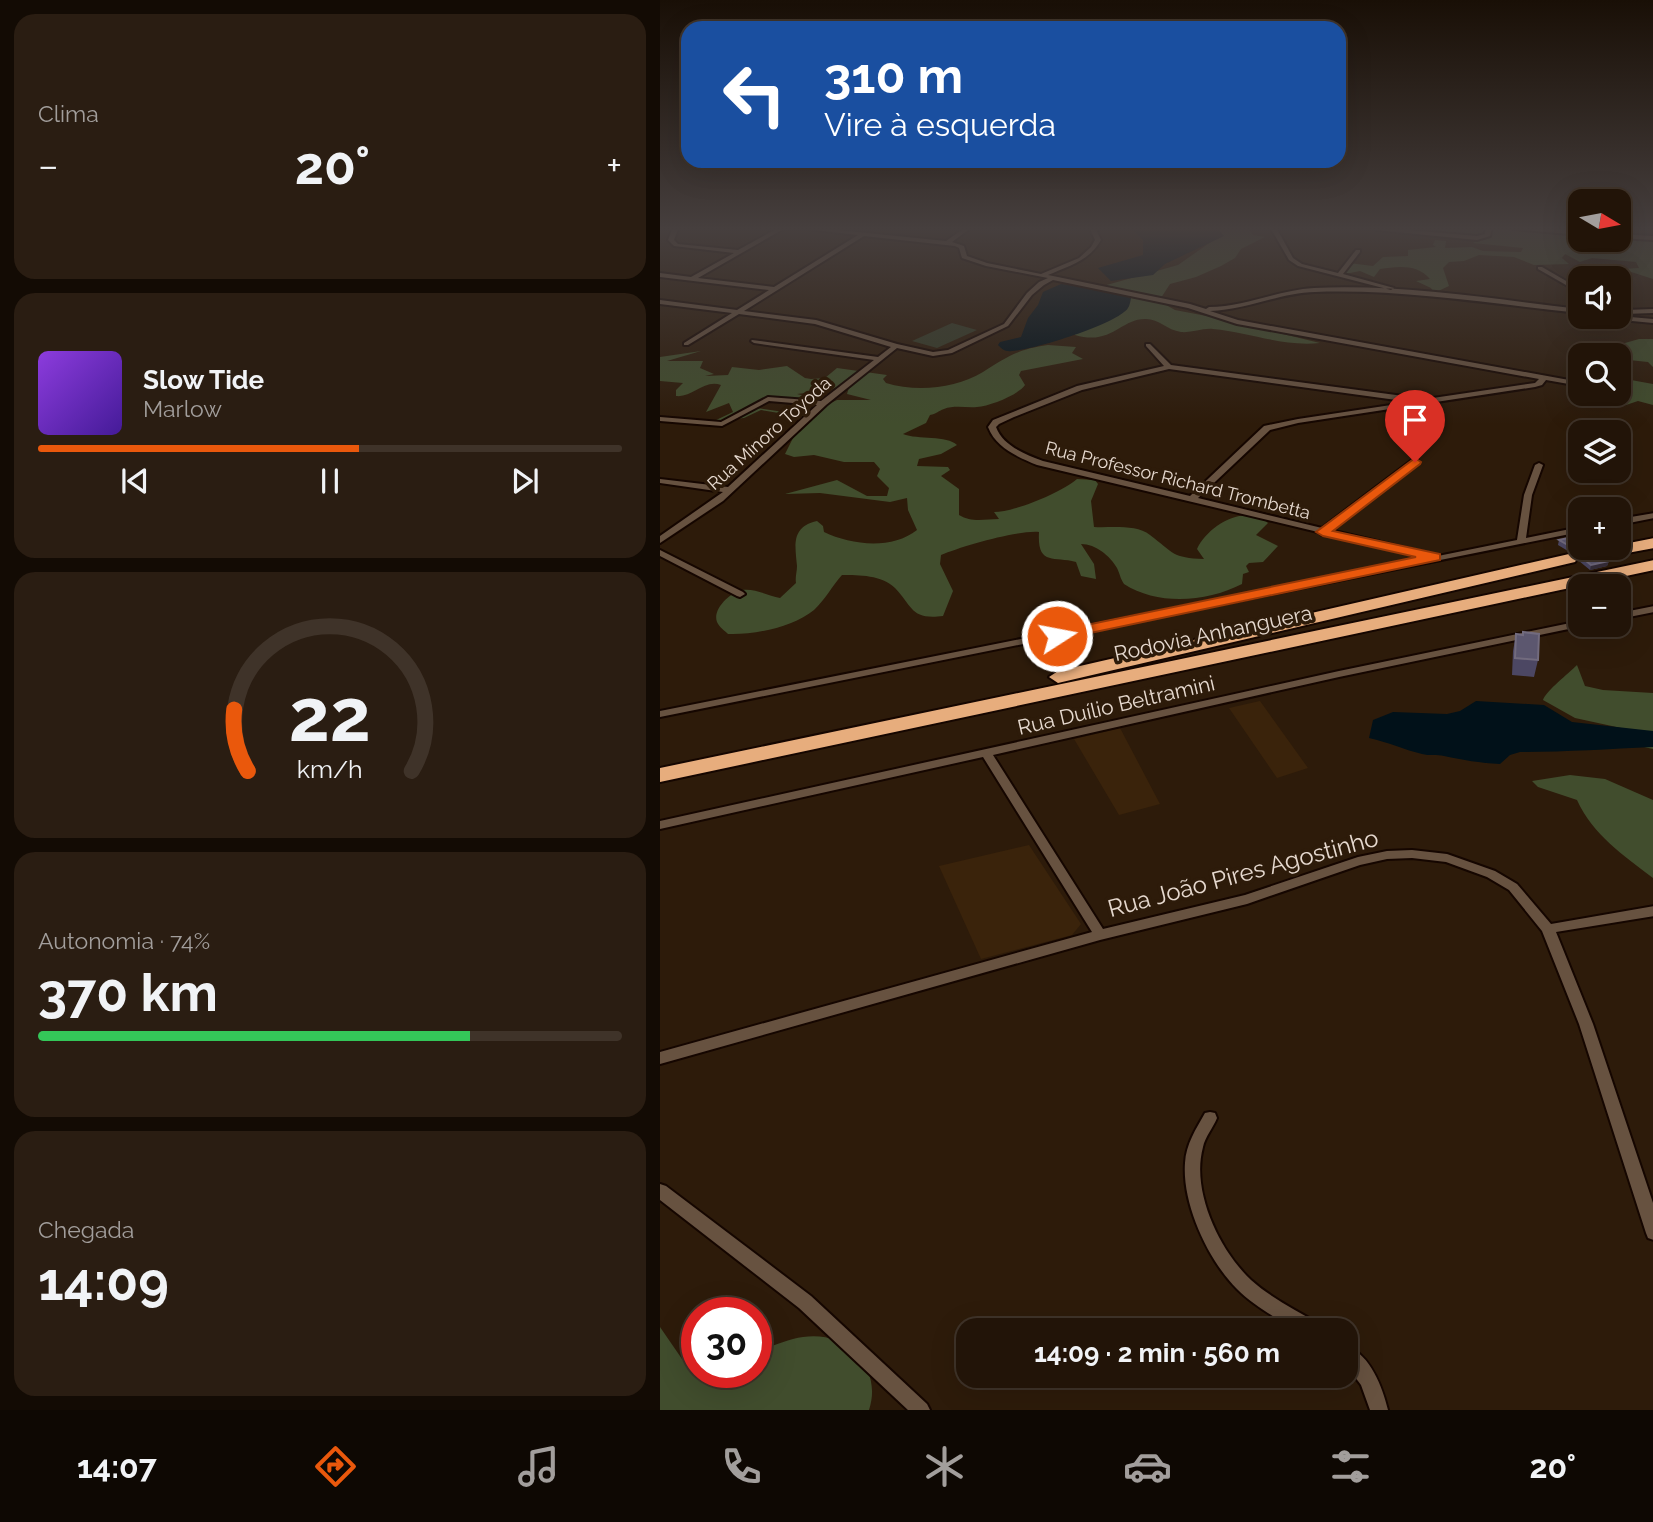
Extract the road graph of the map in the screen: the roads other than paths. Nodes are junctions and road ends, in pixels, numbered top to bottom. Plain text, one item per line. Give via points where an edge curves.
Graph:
1 (769, 293) edge
2 (1030, 293) edge
3 (1121, 293) edge
4 (1289, 293) edge
5 (1362, 293) edge
6 (1409, 293) edge
7 (1421, 296) junction
8 (660, 302) edge
9 (1196, 308) junction
10 (738, 311) junction
11 (1555, 311) junction
12 (1653, 311) edge
13 (1210, 312) junction
14 (1568, 312) edge
15 (1631, 314) edge
16 (1631, 316) edge
17 (1653, 319) edge
18 (754, 341) dead end
19 (686, 344) dead end
20 (1148, 345) dead end
21 (896, 346) junction
22 (879, 359) junction
23 (1169, 368) junction
24 (1544, 377) junction
25 (1568, 382) edge
26 (1423, 401) junction
27 (823, 403) junction
28 (660, 419) edge
29 (1415, 462) dead end
30 (1539, 465) dead end
31 (660, 481) edge
32 (730, 490) junction
33 (1191, 500) junction
34 (1653, 514) edge
35 (1631, 519) edge
36 (1323, 532) junction
37 (1568, 532) edge
38 (660, 541) edge
39 (1521, 541) junction
40 (1653, 543) edge
41 (1631, 547) edge
42 (660, 553) edge
43 (1435, 557) junction
44 (1568, 559) edge
45 (1653, 565) edge
46 (740, 594) dead end
47 (1652, 610) edge
48 (1631, 614) edge
49 (1568, 626) edge
50 (660, 714) edge
51 (987, 753) junction
52 (660, 764) edge
53 (660, 775) edge
54 (660, 825) edge
55 (1653, 911) edge
56 (1548, 929) junction
57 (1100, 935) junction
58 (660, 1058) edge
59 (1210, 1118) dead end
60 (660, 1191) edge
61 (1653, 1233) edge
62 (1294, 1318) edge
63 (1358, 1364) edge
64 (921, 1410) edge
65 (1379, 1410) edge

1 - 10 street
2 - 21 street via 1006,325 950,352 933,354
3 - 9 street
4 - 9 street via 1229,309
5 - 7 street
6 - 7 street
7 - 11 street
8 - 10 street
9 - 13 street
10 - 19 street
10 - 21 street via 823,324
11 - 13 street via 1337,293 1305,294
11 - 14 street
12 - 15 street
13 - 24 street via 1315,338
16 - 17 street
18 - 22 street
20 - 23 street
21 - 22 street, Rua Minoro Toyoda
22 - 27 street, Rua Minoro Toyoda
23 - 26 street, Rua Professor Richard Trombetta
23 - 33 street, Rua Professor Richard Trombetta via 1060,395 1001,419 993,424 992,433 1040,463
24 - 25 street
24 - 26 street via 1535,385
26 - 33 street via 1267,428
27 - 28 street via 768,399 722,424
27 - 32 street, Rua Minoro Toyoda
29 - 36 street
30 - 39 street
31 - 32 street
32 - 38 street, Rua Minoro Toyoda
33 - 36 street, Rua Professor Richard Trombetta
34 - 35 street
36 - 43 street, Rua Professor Richard Trombetta
37 - 39 street
39 - 43 street
40 - 41 highway
42 - 46 street
43 - 50 street
44 - 52 highway, Rodovia Anhanguera
45 - 53 highway, Rodovia Anhanguera
47 - 48 street
49 - 51 street, Rua Duílio Beltramini
51 - 54 street, Rua Duílio Beltramini
51 - 57 street
55 - 56 street
56 - 57 street, Rua João Pires Agostinho via 1513,887 1491,874 1447,858 1412,854 1358,862 1247,899
56 - 61 street, Rua João Pires Agostinho via 1586,1024
57 - 58 street, Rua João Pires Agostinho
59 - 62 street via 1195,1147 1192,1173 1206,1229 1236,1277
60 - 64 street via 805,1302
63 - 65 street via 1374,1390

